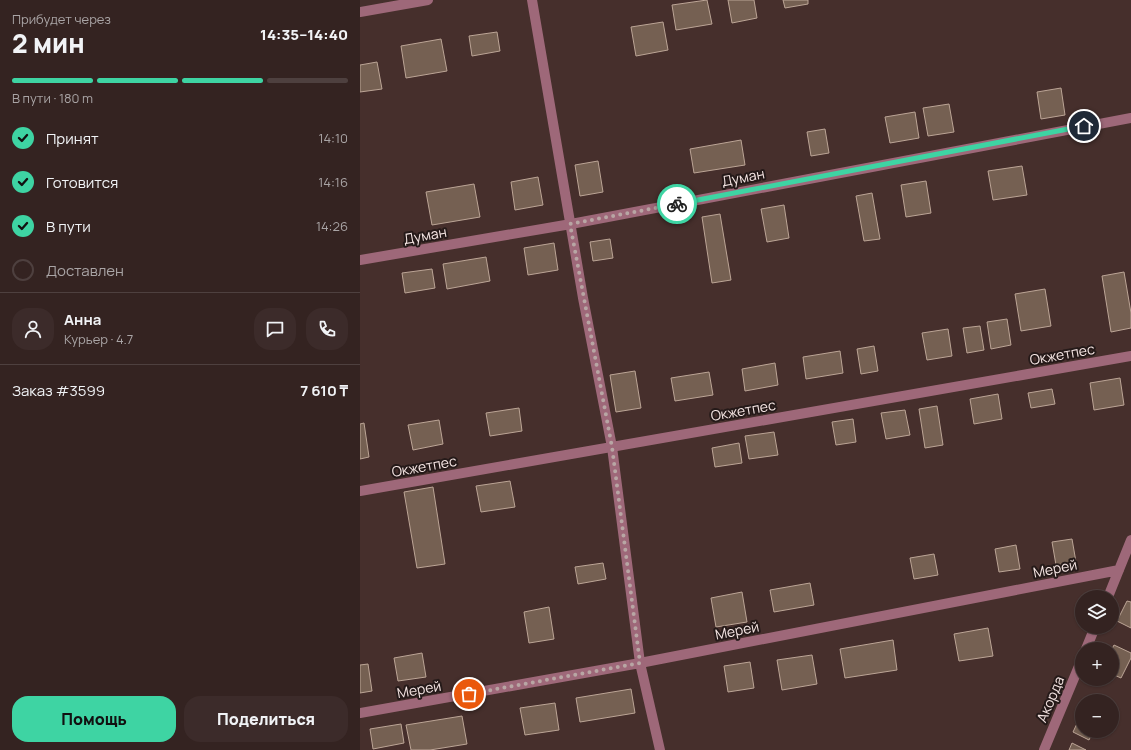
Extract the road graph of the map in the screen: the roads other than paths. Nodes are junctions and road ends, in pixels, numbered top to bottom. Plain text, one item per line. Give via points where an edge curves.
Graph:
1 (428, 0) edge
2 (532, 0) edge
3 (360, 12) edge
4 (1131, 118) edge
5 (570, 224) junction
6 (360, 260) edge
7 (1131, 356) edge
8 (612, 447) junction
9 (360, 492) edge
10 (1131, 540) edge
11 (1119, 570) junction
12 (1111, 590) edge
13 (640, 663) junction
14 (1075, 676) edge
15 (360, 713) edge
16 (660, 750) edge
17 (1044, 750) edge

1 - 3 street
2 - 5 street
4 - 5 street, Думан
5 - 6 street, Думан
5 - 8 street
7 - 8 street, Окжетпес
8 - 9 street, Окжетпес
8 - 13 street
10 - 11 street
11 - 12 street
11 - 13 street, Мерей
13 - 15 street, Мерей
13 - 16 street
14 - 17 street, Акорда

